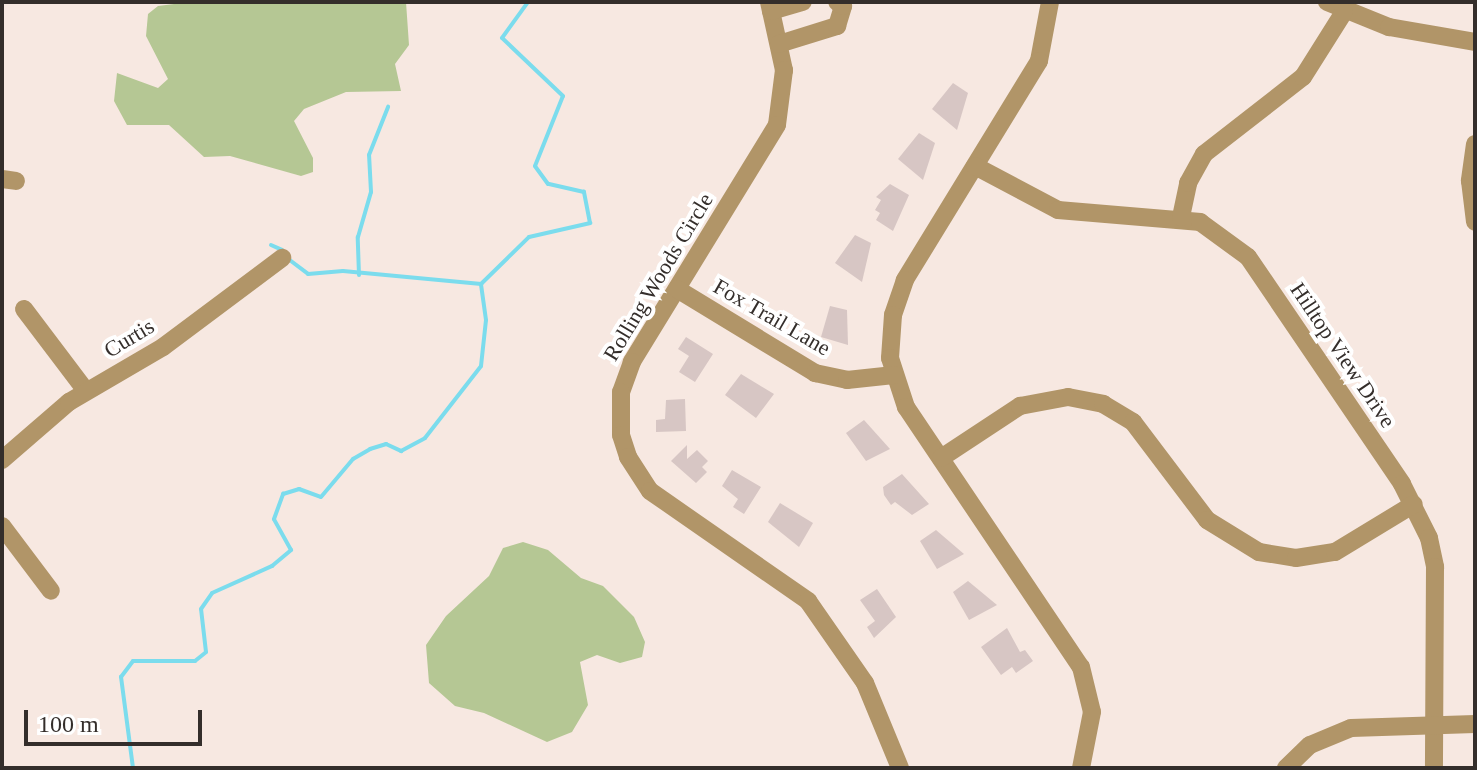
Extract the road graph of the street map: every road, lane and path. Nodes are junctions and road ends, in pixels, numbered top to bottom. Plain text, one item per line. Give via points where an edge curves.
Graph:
1 (803, 2) edge
2 (837, 2) edge
3 (1050, 2) edge
4 (1327, 2) edge
5 (770, 7) edge
6 (1344, 12) junction
7 (1475, 42) edge
8 (779, 44) junction
9 (1475, 144) edge
10 (975, 166) junction
11 (1181, 217) junction
12 (1475, 222) edge
13 (282, 258) dead end
14 (677, 289) junction
15 (24, 309) dead end
16 (894, 375) junction
17 (86, 391) junction
18 (941, 458) junction
19 (2, 460) edge
20 (1414, 504) junction
21 (2, 526) edge
22 (51, 591) dead end
23 (1475, 724) edge
24 (1434, 727) junction
25 (900, 768) edge
26 (1081, 768) edge
27 (1286, 768) edge
28 (1434, 768) edge

1 - 5 street, Rolling Woods Circle
2 - 8 street via 843,6 837,26
3 - 10 street via 1039,61
4 - 6 street
5 - 8 street, Rolling Woods Circle
6 - 7 street via 1389,27
6 - 11 street via 1303,77 1204,154 1188,183
8 - 14 street, Rolling Woods Circle via 785,86 777,125
9 - 12 street via 1470,181
10 - 11 street, Hilltop View Drive via 1058,210
10 - 16 street via 899,293 890,337
11 - 20 street, Hilltop View Drive via 1218,231 1248,257
13 - 17 street, Curtis via 163,347
14 - 16 street, Fox Trail Lane via 815,373 847,380
14 - 25 street, Rolling Woods Circle via 625,377 619,416 628,457 665,504 808,601 865,683
15 - 17 street
16 - 18 street via 906,407
17 - 19 street, Curtis
18 - 20 street via 1020,406 1068,397 1103,404 1133,422 1207,520 1259,552 1296,558 1335,552
18 - 26 street via 1081,667 1092,712
20 - 24 street, Hilltop View Drive via 1435,567
21 - 22 street
23 - 24 street
24 - 27 street via 1339,731 1310,745
24 - 28 street, Hilltop View Drive

